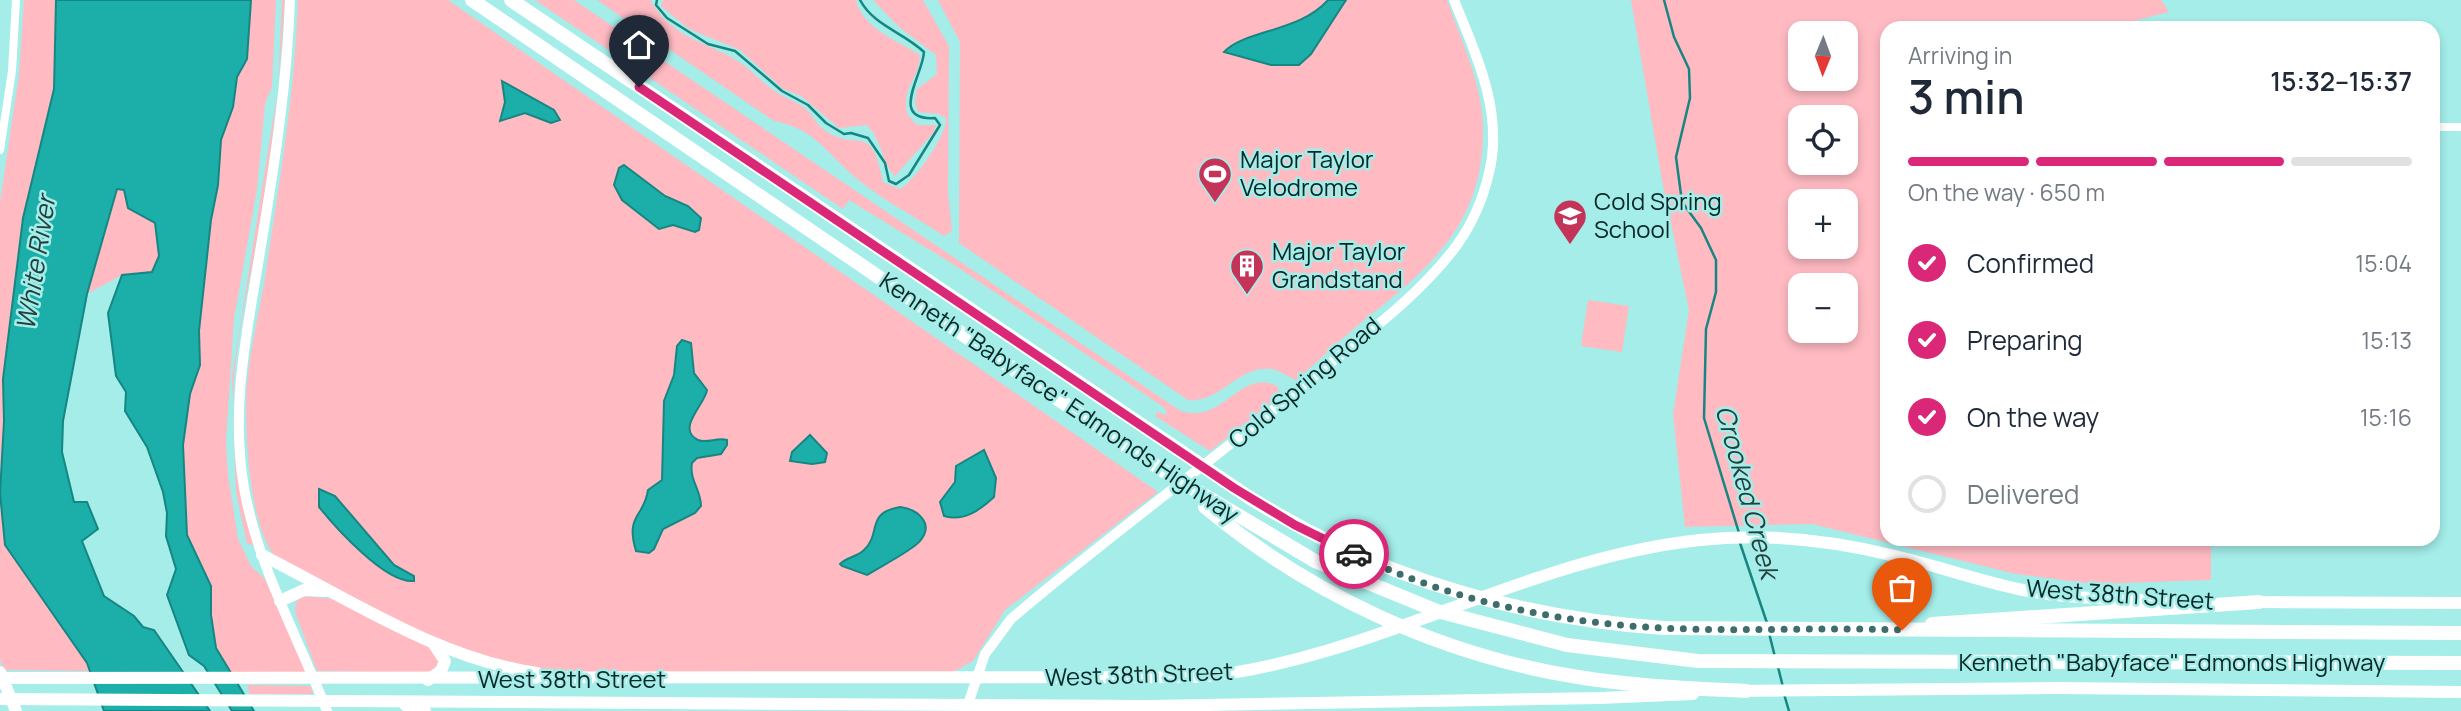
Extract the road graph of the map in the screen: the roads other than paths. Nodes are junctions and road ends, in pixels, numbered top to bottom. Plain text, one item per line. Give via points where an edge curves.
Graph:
1 (16, 0) edge
2 (290, 0) edge
3 (472, 0) edge
4 (511, 0) edge
5 (1454, 0) edge
6 (2440, 127) edge
7 (2461, 127) edge
8 (0, 150) edge
9 (1162, 470) junction
10 (262, 555) junction
11 (332, 592) junction
12 (280, 601) junction
13 (2259, 602) junction
14 (2461, 603) edge
15 (1877, 629) junction
16 (2461, 633) edge
17 (430, 640) junction
18 (2461, 663) edge
19 (0, 672) edge
20 (0, 678) edge
21 (591, 679) junction
22 (428, 680) junction
23 (974, 680) junction
24 (1746, 691) junction
25 (2461, 692) edge
26 (0, 699) edge
27 (490, 700) junction
28 (387, 701) junction
29 (967, 704) edge
30 (16, 711) edge
31 (327, 711) edge
32 (425, 711) edge
33 (472, 711) edge

1 - 8 street via 12,71
2 - 10 street via 283,108 238,388 242,471
3 - 9 highway, Kenneth "Babyface" Edmonds Highway
4 - 15 highway, Kenneth "Babyface" Edmonds Highway via 1234,488 1315,535 1393,571 1496,603 1599,623
5 - 23 street, Cold Spring Road via 1483,73 1492,113 1489,172 1473,219 1456,246 1423,284 1006,625 989,647
6 - 7 street
9 - 18 highway, Kenneth "Babyface" Edmonds Highway via 1306,556 1365,584 1437,611 1587,648 1736,662
9 - 24 highway via 1233,530 1300,574 1430,637 1571,676
10 - 11 main road
10 - 12 street
11 - 12 main road via 304,590
11 - 17 main road
12 - 31 street
13 - 14 main road, West 38th Street
13 - 15 highway
13 - 23 main road, West 38th Street via 2041,593 1854,547 1778,538 1698,540 1618,554 1294,660 1216,676
15 - 16 highway, Kenneth "Babyface" Edmonds Highway
17 - 21 main road via 503,666
17 - 22 main road via 445,661 441,671
19 - 30 main road
20 - 22 main road, West 38th Street
21 - 22 main road, West 38th Street
21 - 23 main road, West 38th Street
23 - 29 street, Cold Spring Road
24 - 25 main road, West 38th Street
24 - 29 main road, West 38th Street via 1344,703
26 - 28 main road, West 38th Street
27 - 28 main road, West 38th Street
27 - 29 main road, West 38th Street
27 - 33 main road
28 - 32 main road

